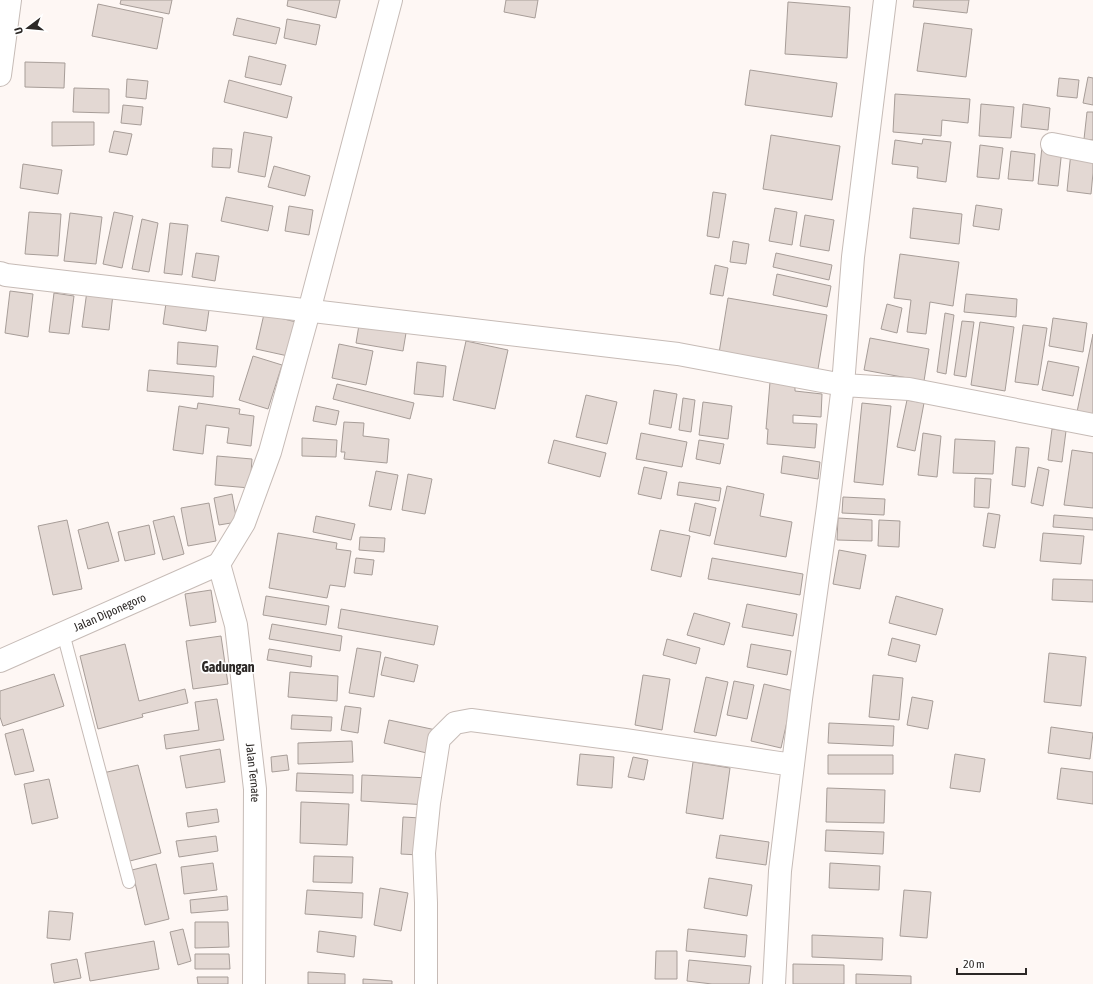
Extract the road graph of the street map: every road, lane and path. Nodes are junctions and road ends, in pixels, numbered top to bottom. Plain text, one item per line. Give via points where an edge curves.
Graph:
1 (10, 0) edge
2 (391, 0) edge
3 (885, 0) edge
4 (0, 75) edge
5 (1052, 144) dead end
6 (1093, 152) edge
7 (0, 273) edge
8 (310, 311) junction
9 (843, 385) junction
10 (1093, 425) edge
11 (219, 564) junction
12 (63, 633) junction
13 (0, 661) edge
14 (793, 765) junction
15 (129, 882) dead end
16 (254, 984) edge
17 (426, 984) edge
18 (774, 984) edge

1 - 4 street
2 - 8 street
3 - 9 street via 853,257
5 - 6 street
7 - 8 street via 6,276
8 - 9 street via 678,354
8 - 11 street via 270,452 244,523
9 - 10 street via 909,389
9 - 14 street
11 - 12 street, Jalan Diponegoro
11 - 16 street, Jalan Ternate via 236,625 255,789
12 - 13 street, Jalan Diponegoro
12 - 15 lane
14 - 17 street via 471,720 454,724 439,738 429,803 424,852
14 - 18 street via 780,871

